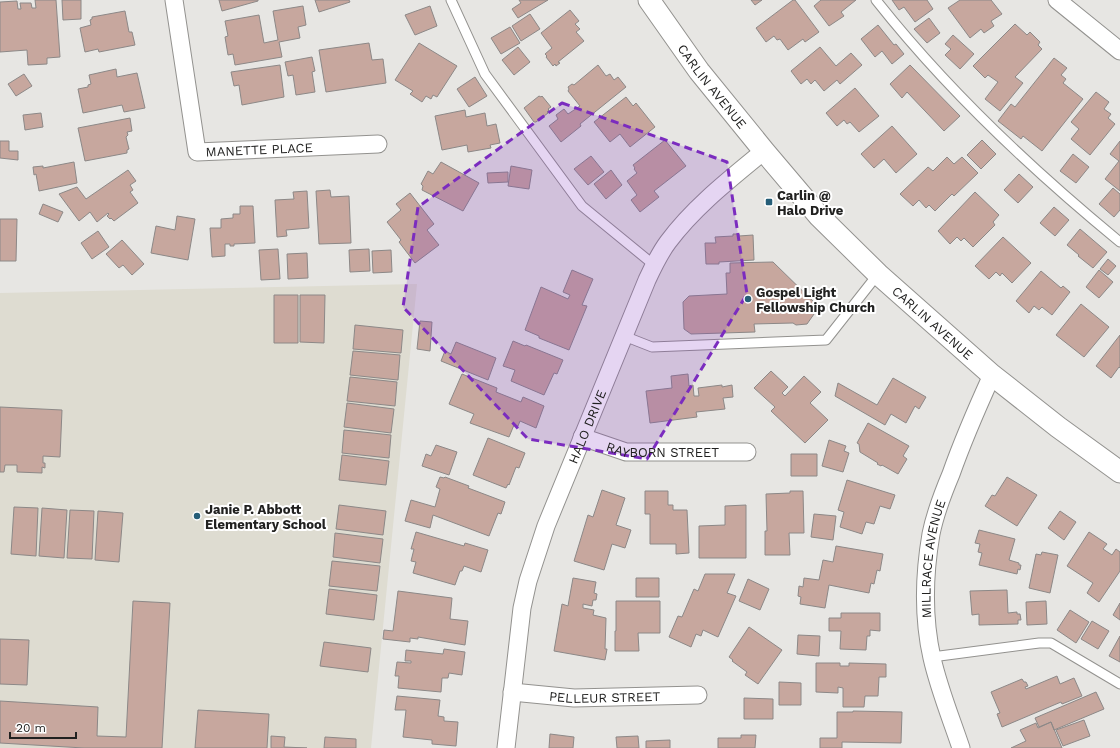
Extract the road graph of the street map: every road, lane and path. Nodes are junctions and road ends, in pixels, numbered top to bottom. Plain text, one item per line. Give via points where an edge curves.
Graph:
1 (174, 0) edge
2 (451, 0) edge
3 (649, 0) edge
4 (876, 0) edge
5 (1057, 0) edge
6 (1120, 51) edge
7 (378, 144) dead end
8 (764, 151) junction
9 (1120, 242) edge
10 (654, 265) junction
11 (878, 274) junction
12 (624, 336) junction
13 (992, 376) junction
14 (582, 437) junction
15 (746, 452) dead end
16 (1120, 472) edge
17 (932, 657) junction
18 (1120, 684) edge
19 (512, 692) junction
20 (698, 695) dead end
21 (506, 748) edge
22 (961, 748) edge

1 - 7 street, MANETTE PLACE via 197,152
2 - 10 lane via 485,74 582,206
3 - 8 street, CARLIN AVENUE via 699,71
4 - 9 lane via 925,59 985,122 1023,159
5 - 6 street
8 - 10 street, HALO DRIVE via 727,181 683,223
8 - 11 street, CARLIN AVENUE via 820,216
10 - 12 street, HALO DRIVE
11 - 12 lane via 826,340 652,347
11 - 13 street, CARLIN AVENUE
12 - 14 street, HALO DRIVE
13 - 16 street, CARLIN AVENUE
13 - 17 street, MILLRACE AVENUE via 963,440 931,534 925,600
14 - 15 street, RAYBORN STREET via 626,452
14 - 19 street, HALO DRIVE via 546,526 528,581 518,635
17 - 18 lane via 1051,643
17 - 22 street, MILLRACE AVENUE via 938,684
19 - 20 street, PELLEUR STREET via 574,698
19 - 21 street, HALO DRIVE

